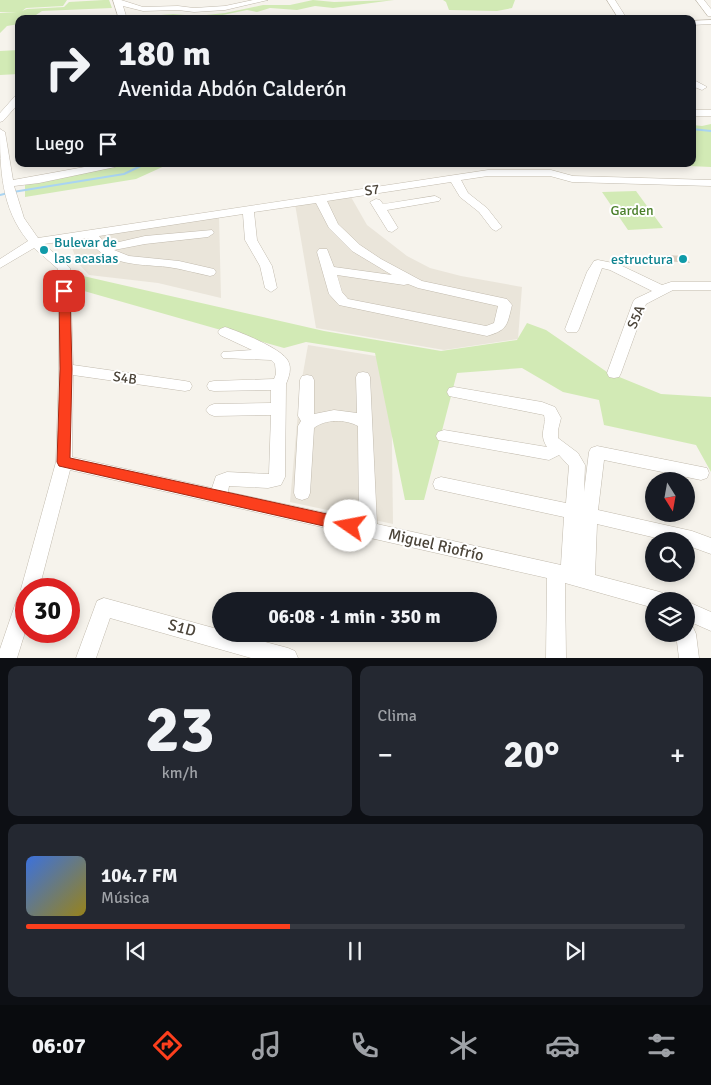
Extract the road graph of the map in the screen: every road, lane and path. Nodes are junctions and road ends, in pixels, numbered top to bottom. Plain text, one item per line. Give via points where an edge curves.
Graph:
1 (264, 0) edge
2 (611, 0) edge
3 (700, 0) edge
4 (117, 1) edge
5 (711, 14) edge
6 (121, 15) edge
7 (620, 15) edge
8 (711, 22) edge
9 (696, 23) edge
10 (696, 84) edge
11 (702, 87) dead end
12 (15, 101) edge
13 (696, 113) edge
14 (711, 113) edge
15 (0, 118) edge
16 (0, 132) edge
17 (65, 167) edge
18 (86, 167) edge
19 (101, 167) edge
20 (72, 170) junction
21 (454, 177) junction
22 (24, 182) junction
23 (711, 183) edge
24 (7, 186) edge
25 (369, 190) junction
26 (320, 198) junction
27 (435, 199) dead end
28 (380, 208) junction
29 (248, 209) junction
30 (496, 227) dead end
31 (392, 228) dead end
32 (91, 233) junction
33 (208, 233) dead end
34 (39, 245) junction
35 (104, 249) junction
36 (323, 252) dead end
37 (0, 264) edge
38 (384, 266) junction
39 (328, 270) junction
40 (210, 272) dead end
41 (0, 273) edge
42 (374, 276) junction
43 (418, 284) junction
44 (711, 286) edge
45 (271, 288) dead end
46 (661, 290) junction
47 (572, 330) dead end
48 (225, 332) dead end
49 (228, 355) dead end
50 (275, 355) junction
51 (66, 369) junction
52 (614, 373) dead end
53 (363, 377) dead end
54 (307, 380) dead end
55 (279, 384) junction
56 (185, 386) dead end
57 (214, 386) dead end
58 (454, 392) dead end
59 (278, 408) junction
60 (214, 410) dead end
61 (310, 420) junction
62 (365, 423) junction
63 (444, 436) dead end
64 (558, 447) junction
65 (64, 462) junction
66 (702, 473) dead end
67 (441, 484) dead end
68 (302, 493) dead end
69 (219, 496) junction
70 (581, 513) junction
71 (368, 530) junction
72 (711, 546) edge
73 (563, 574) junction
74 (33, 578) edge
75 (586, 579) junction
76 (645, 597) edge
77 (695, 614) edge
78 (711, 622) edge
79 (15, 633) edge
80 (687, 642) edge
81 (7, 658) edge
82 (86, 658) edge
83 (288, 658) edge
84 (556, 658) edge
85 (689, 658) edge

1 - 4 street via 194,10 146,9
2 - 7 street
3 - 5 street
4 - 6 street
8 - 9 street
10 - 11 street
12 - 15 street
13 - 14 street
16 - 24 street
17 - 20 street
18 - 20 street
19 - 22 street
20 - 22 street
21 - 23 street, S7 via 488,172 552,173 572,179
21 - 25 street, S7
21 - 30 street via 464,195 483,210
22 - 24 street
24 - 34 street via 22,224
25 - 26 street, S7
25 - 28 street
26 - 29 street, S7
26 - 38 street via 340,232 356,248
27 - 28 street
28 - 31 street
29 - 32 street, S7
29 - 45 street via 251,240 266,266
32 - 34 street, S7
32 - 35 street
33 - 35 street via 146,240
34 - 37 street
34 - 41 street
34 - 51 street via 64,268
35 - 40 street via 137,261
36 - 39 street
38 - 42 street via 383,271
38 - 43 street
39 - 42 street
39 - 43 street via 336,294 344,302 487,330 500,326 505,305 498,300
42 - 43 street
44 - 46 street, S5A via 678,286
46 - 47 street via 614,266 598,264
46 - 52 street, S5A via 640,302
48 - 50 street
49 - 50 street
50 - 55 street via 282,362 283,374
51 - 56 street, S4B
51 - 65 street
53 - 62 street
54 - 61 street via 306,416
55 - 57 street
55 - 59 street
58 - 64 street via 550,411 553,418 548,439
59 - 60 street
59 - 69 street via 275,480 227,479 222,481
61 - 62 street via 346,416
61 - 68 street via 304,439
62 - 71 street
63 - 64 street via 541,454 549,454
64 - 70 street via 572,455 577,465
65 - 69 street, Miguel Riofrío
65 - 74 street
66 - 70 street via 597,452
67 - 70 street
69 - 71 street, Miguel Riofrío
70 - 72 street
70 - 73 street
70 - 75 street
71 - 73 street, Miguel Riofrío
73 - 75 street, Miguel Riofrío
73 - 84 street
75 - 76 street, Miguel Riofrío
77 - 78 street
79 - 81 street
80 - 85 street
82 - 83 street, S1D via 104,606

